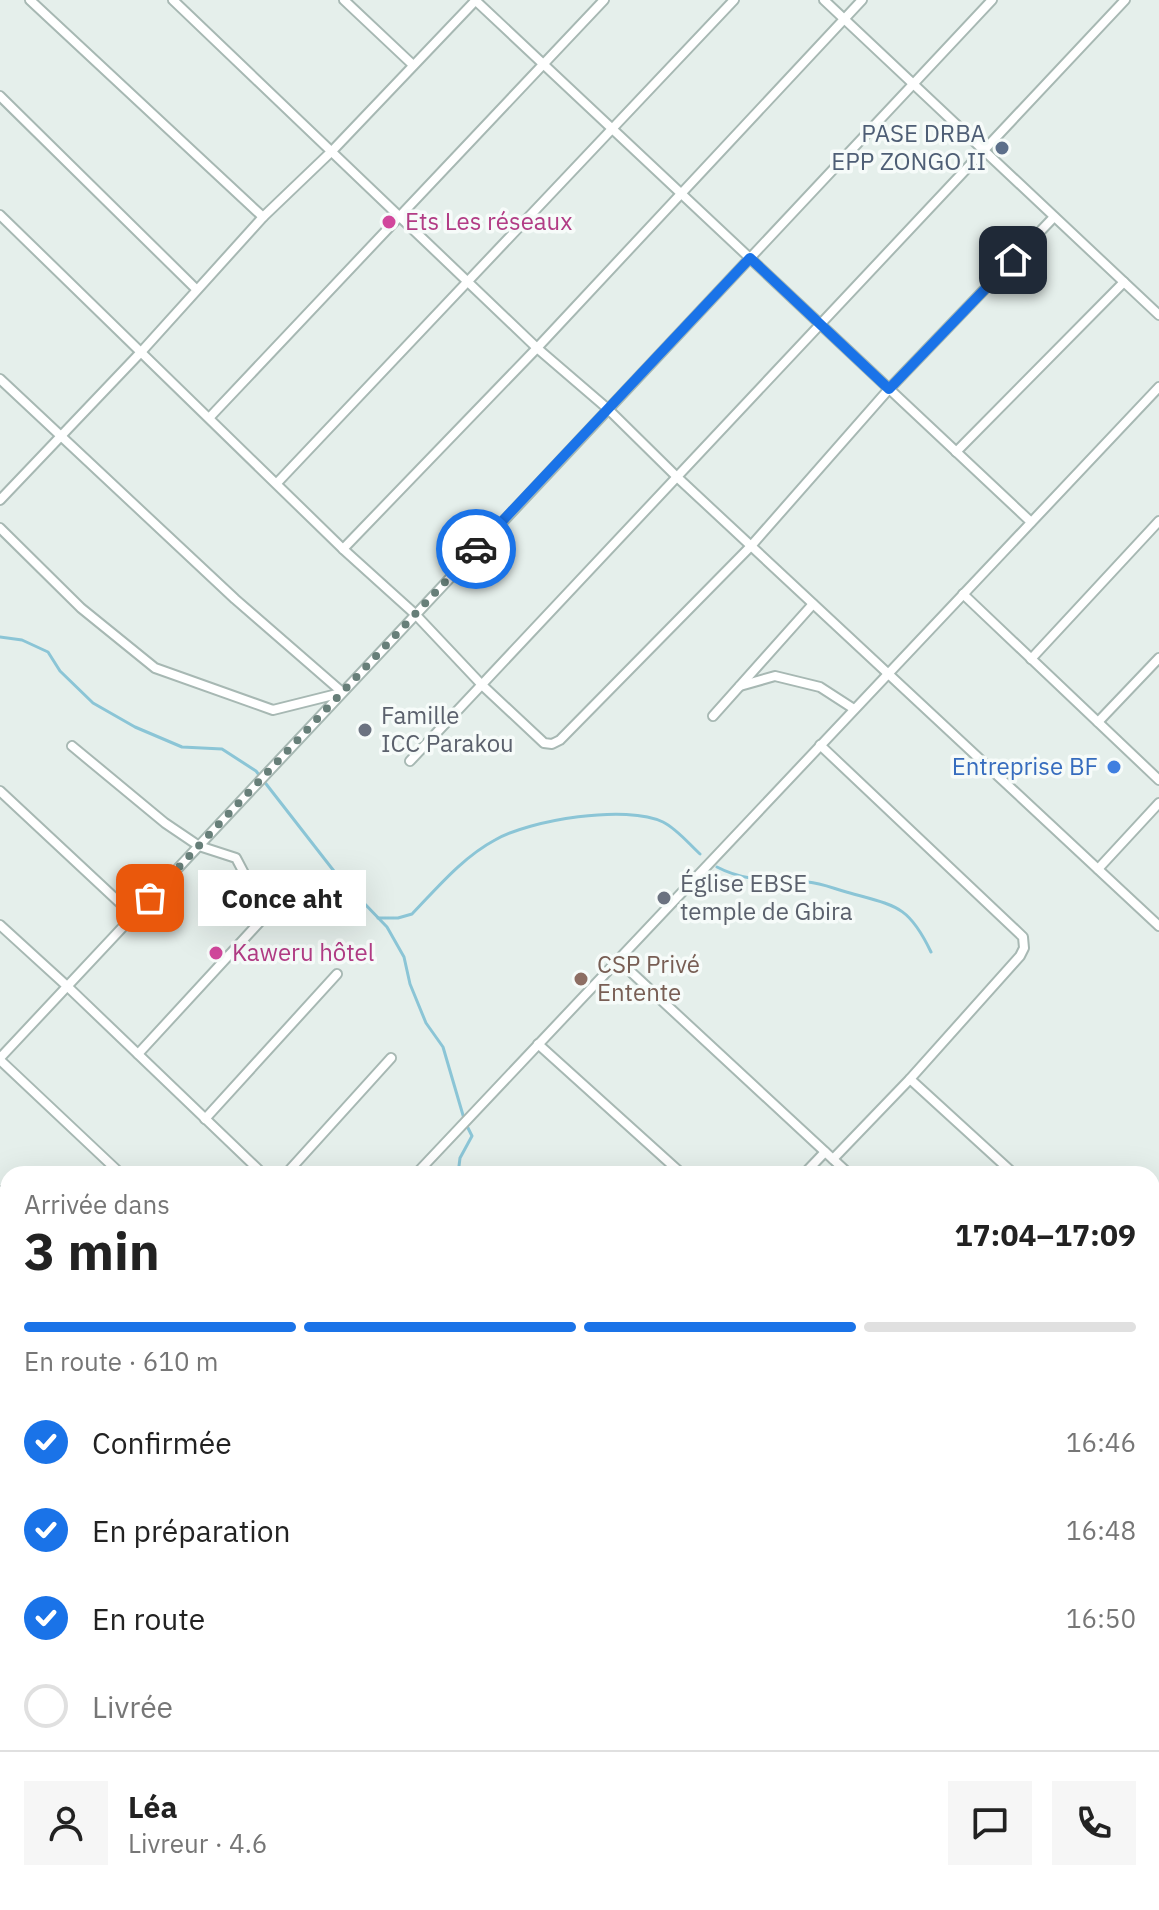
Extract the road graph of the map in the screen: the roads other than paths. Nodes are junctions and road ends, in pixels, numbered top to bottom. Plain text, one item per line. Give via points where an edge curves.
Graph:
1 (30, 0) edge
2 (173, 0) edge
3 (344, 0) edge
4 (475, 0) edge
5 (604, 0) edge
6 (734, 0) edge
7 (824, 0) edge
8 (862, 0) edge
9 (992, 0) edge
10 (1125, 0) edge
11 (844, 19) junction
12 (543, 64) junction
13 (413, 65) junction
14 (914, 84) junction
15 (0, 96) edge
16 (612, 129) junction
17 (333, 150) junction
18 (985, 151) junction
19 (680, 193) junction
20 (0, 215) edge
21 (400, 215) junction
22 (263, 217) junction
23 (1054, 217) junction
24 (750, 258) junction
25 (469, 281) junction
26 (1124, 282) junction
27 (196, 289) junction
28 (1159, 315) edge
29 (820, 325) junction
30 (537, 348) junction
31 (142, 351) junction
32 (0, 379) edge
33 (1159, 387) edge
34 (889, 389) junction
35 (608, 409) junction
36 (210, 417) junction
37 (61, 436) junction
38 (956, 452) junction
39 (677, 477) junction
40 (277, 483) junction
41 (0, 500) edge
42 (1159, 521) edge
43 (1031, 522) junction
44 (0, 528) edge
45 (751, 546) junction
46 (343, 549) junction
47 (963, 594) junction
48 (813, 604) junction
49 (415, 614) junction
50 (1159, 658) edge
51 (1031, 659) junction
52 (888, 674) junction
53 (482, 685) junction
54 (740, 686) junction
55 (342, 692) junction
56 (854, 709) junction
57 (713, 716) dead end
58 (1098, 722) junction
59 (820, 745) junction
60 (72, 746) dead end
61 (410, 761) dead end
62 (1159, 780) edge
63 (0, 791) edge
64 (1159, 803) edge
65 (199, 846) junction
66 (1098, 869) junction
67 (134, 916) junction
68 (0, 925) edge
69 (1159, 926) edge
70 (617, 959) junction
71 (337, 974) dead end
72 (68, 987) junction
73 (538, 1044) junction
74 (138, 1054) junction
75 (391, 1058) dead end
76 (0, 1059) edge
77 (910, 1079) junction
78 (205, 1119) junction
79 (825, 1152) junction
80 (833, 1159) junction
81 (113, 1166) edge
82 (255, 1166) edge
83 (293, 1166) edge
84 (423, 1166) edge
85 (672, 1166) edge
86 (812, 1166) edge
87 (840, 1166) edge
88 (1005, 1166) edge

1 - 22 street
2 - 17 street
3 - 13 street
4 - 12 street
4 - 13 street
5 - 12 street
6 - 16 street
7 - 11 street
8 - 11 street
9 - 14 street
10 - 18 street
11 - 14 street
11 - 19 street
12 - 16 street
12 - 21 street
13 - 17 street
14 - 18 street
14 - 24 street
15 - 27 street
16 - 19 street
16 - 25 street
17 - 21 street
17 - 22 street
18 - 23 street
18 - 29 street
19 - 24 street
19 - 30 street
20 - 31 street
21 - 25 street
21 - 36 street
22 - 27 street
23 - 26 street
23 - 34 street
24 - 29 street
24 - 35 street
25 - 30 street
25 - 40 street
26 - 28 street
26 - 38 street
27 - 31 street
29 - 34 street
29 - 39 street
30 - 35 street
30 - 46 street
31 - 36 street
31 - 37 street
32 - 37 street
33 - 43 street
34 - 38 street
34 - 45 street
35 - 39 street
35 - 49 street
36 - 40 street
37 - 41 street
37 - 55 street
38 - 43 street
39 - 45 street
39 - 53 street
40 - 46 street
42 - 51 street
43 - 47 street
44 - 55 street via 81,608 155,668 273,710
45 - 48 street
45 - 53 street via 560,740 544,743
46 - 49 street
47 - 51 street
47 - 52 street
48 - 52 street
48 - 54 street
49 - 53 street
49 - 55 street
50 - 58 street
51 - 58 street
52 - 56 street
52 - 66 street
53 - 61 street
54 - 56 street via 775,676 820,687
54 - 57 street
55 - 65 street
56 - 59 street
58 - 62 street
59 - 70 street
59 - 77 street via 1023,937 1020,956
60 - 65 street
63 - 67 street
64 - 66 street
65 - 67 street
65 - 74 street via 236,858 262,893 266,915
66 - 69 street
67 - 72 street
68 - 72 street
70 - 73 street
70 - 79 street
71 - 78 street
72 - 74 street
72 - 76 street
73 - 84 street
73 - 85 street
74 - 78 street
75 - 83 street
76 - 81 street
77 - 80 street
77 - 88 street
78 - 82 street
79 - 80 street
79 - 86 street
80 - 87 street

